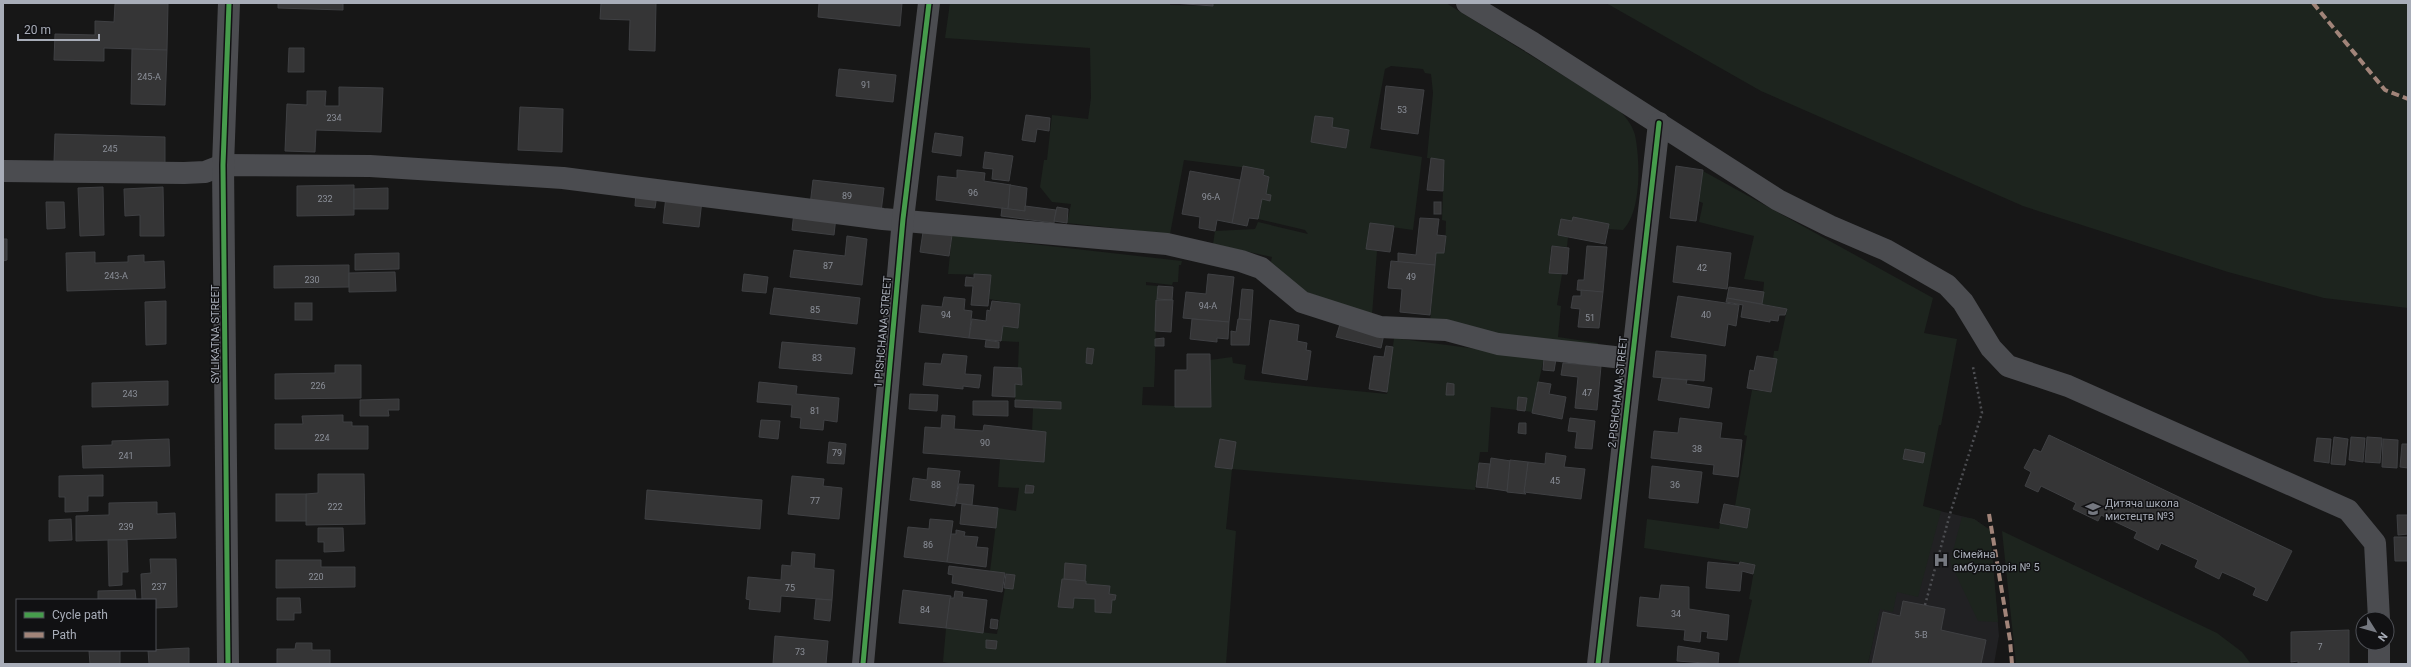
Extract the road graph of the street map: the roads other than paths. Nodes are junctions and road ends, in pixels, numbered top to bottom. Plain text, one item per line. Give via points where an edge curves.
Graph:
1 (229, 3) edge
2 (929, 3) edge
3 (1466, 3) edge
4 (1659, 123) junction
5 (223, 165) junction
6 (3, 171) edge
7 (903, 220) junction
8 (1632, 359) junction
9 (2379, 611) edge
10 (2379, 651) edge
11 (228, 664) edge
12 (863, 664) edge
13 (1598, 664) edge
14 (2379, 664) edge

1 - 5 street, SYLIKATNA STREET
2 - 7 street, 1 PISHCHANA STREET
3 - 4 street
4 - 8 street, 2 PISHCHANA STREET
4 - 9 street via 1778,200 1886,250 1946,285 1963,302 1991,348 2008,366 2068,386 2348,510 2375,543
5 - 6 street via 205,172 184,173
5 - 7 street via 370,166 563,178
5 - 11 street, SYLIKATNA STREET
7 - 8 street via 1167,244 1261,268 1302,302 1380,327 1446,330 1498,344
7 - 12 street, 1 PISHCHANA STREET
8 - 13 street, 2 PISHCHANA STREET
10 - 14 street

